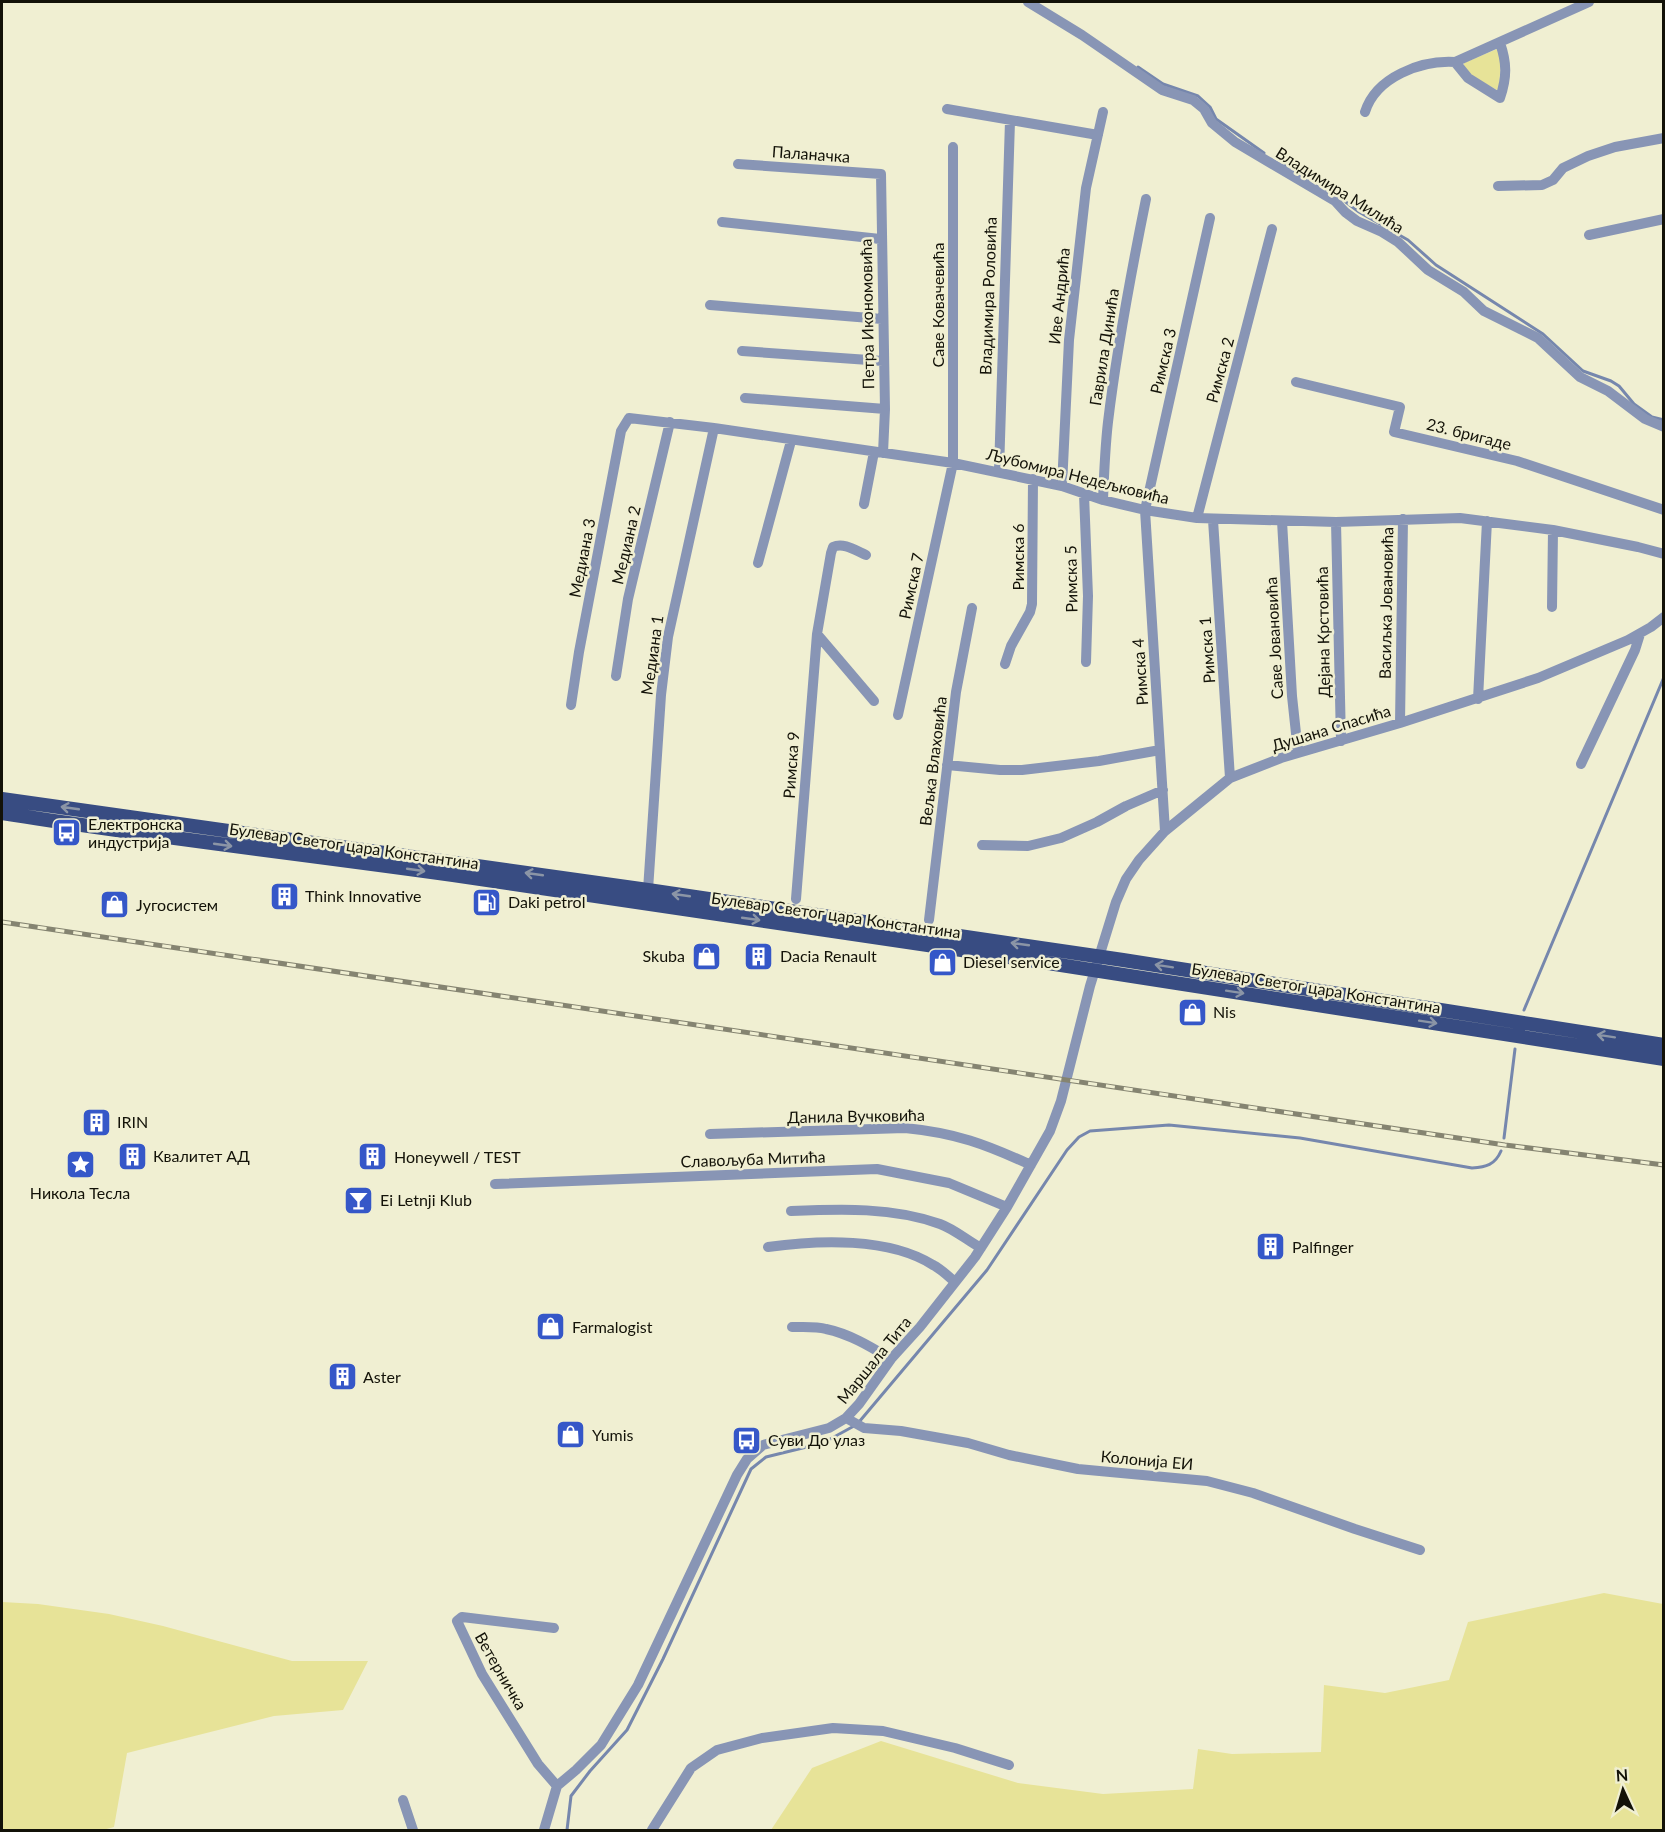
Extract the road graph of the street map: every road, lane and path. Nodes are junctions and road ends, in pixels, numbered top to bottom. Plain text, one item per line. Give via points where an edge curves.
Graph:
1 (1028, 2) edge
2 (1589, 2) edge
3 (1500, 43) junction
4 (1455, 62) junction
5 (947, 110) dead end
6 (1103, 112) dead end
7 (1365, 112) dead end
8 (1010, 121) junction
9 (1098, 135) junction
10 (1664, 138) edge
11 (953, 147) dead end
12 (738, 164) dead end
13 (881, 174) joint
14 (1498, 186) dead end
15 (1146, 199) dead end
16 (1210, 219) dead end
17 (1664, 219) edge
18 (722, 222) dead end
19 (1272, 229) dead end
20 (1589, 235) dead end
21 (880, 239) junction
22 (710, 305) dead end
23 (882, 319) junction
24 (742, 351) dead end
25 (883, 361) junction
26 (1296, 382) dead end
27 (745, 398) dead end
28 (885, 409) junction
29 (629, 418) joint
30 (670, 422) junction
31 (1664, 427) edge
32 (714, 428) junction
33 (791, 441) junction
34 (879, 452) junction
35 (952, 463) junction
36 (999, 471) junction
37 (1033, 479) junction
38 (1062, 486) junction
39 (1084, 494) junction
40 (1103, 500) junction
41 (864, 504) dead end
42 (1145, 510) junction
43 (1664, 510) edge
44 (1197, 518) junction
45 (1403, 519) junction
46 (1213, 520) junction
47 (1282, 521) junction
48 (1487, 521) junction
49 (1336, 522) junction
50 (1553, 530) junction
51 (1664, 554) edge
52 (866, 555) dead end
53 (758, 563) dead end
54 (1552, 607) dead end
55 (972, 608) dead end
56 (1664, 617) edge
57 (817, 634) junction
58 (1640, 634) junction
59 (1086, 662) dead end
60 (1005, 664) dead end
61 (616, 676) dead end
62 (1478, 699) junction
63 (874, 701) dead end
64 (571, 705) dead end
65 (898, 715) dead end
66 (1400, 723) junction
67 (1341, 741) junction
68 (1160, 750) junction
69 (1298, 752) junction
70 (1581, 764) dead end
71 (947, 765) junction
72 (1230, 778) junction
73 (1163, 790) junction
74 (2, 799) edge
75 (2, 813) edge
76 (1166, 831) junction
77 (982, 845) dead end
78 (648, 890) junction
79 (796, 899) dead end
80 (929, 920) dead end
81 (1098, 956) junction
82 (1094, 971) junction
83 (1664, 1045) edge
84 (1664, 1059) edge
85 (710, 1134) dead end
86 (1031, 1165) junction
87 (495, 1184) dead end
88 (1007, 1208) junction
89 (791, 1211) dead end
90 (768, 1247) dead end
91 (981, 1248) junction
92 (955, 1282) junction
93 (792, 1327) dead end
94 (891, 1359) junction
95 (850, 1420) junction
96 (1420, 1550) dead end
97 (554, 1628) dead end
98 (1009, 1765) dead end
99 (557, 1786) junction
100 (403, 1800) dead end
101 (550, 1806) junction
102 (413, 1830) edge
103 (544, 1830) edge
104 (551, 1830) edge
105 (652, 1830) edge

1 - 31 street, Владимира Милића via 1162,90 1193,100 1234,142 1335,201 1357,221 1398,242 1428,270 1464,292 1484,311 1538,338 1580,377
2 - 3 street
3 - 4 street
3 - 4 street via 1507,71 1500,98 1468,78
4 - 7 street via 1424,66 1396,77 1374,94
5 - 8 street
6 - 9 street, Иве Андрића
8 - 9 street
8 - 36 street, Владимира Роловића
9 - 38 street, Иве Андрића via 1086,188 1069,340
10 - 14 street via 1588,156 1563,168 1553,180 1542,185
11 - 35 street, Саве Ковачевића
12 - 13 street, Паланачка
13 - 21 street, Петра Икономовића
15 - 40 street, Гаврила Динића via 1116,362
16 - 42 street, Римска 3
17 - 20 street
18 - 21 street
19 - 44 street, Римска 2
21 - 23 street, Петра Икономовића
22 - 23 street
23 - 25 street, Петра Икономовића
24 - 25 street
25 - 28 street, Петра Икономовића
26 - 43 street, 23. бригаде via 1400,406 1394,432 1517,461
27 - 28 street
28 - 34 street, Петра Икономовића
29 - 30 street, Љубомира Недељковића
29 - 64 street, Медиана 3 via 621,431
30 - 32 street, Љубомира Недељковића
30 - 61 street, Медиана 2 via 628,599
32 - 33 street, Љубомира Недељковића
32 - 78 street, Медиана 1 via 668,637
33 - 34 street, Љубомира Недељковића
33 - 53 street
34 - 35 street, Љубомира Недељковића
34 - 41 street, Петра Икономовића
35 - 36 street, Љубомира Недељковића
35 - 65 street, Римска 7
36 - 37 street, Љубомира Недељковића
37 - 38 street, Љубомира Недељковића
37 - 60 street, Римска 6 via 1032,604
38 - 39 street, Љубомира Недељковића
39 - 40 street, Љубомира Недељковића
39 - 59 street, Римска 5
40 - 42 street, Љубомира Недељковића
42 - 44 street, Љубомира Недељковића
42 - 68 street, Римска 4
44 - 46 street, Љубомира Недељковића
45 - 48 street, Љубомира Недељковића
45 - 49 street, Љубомира Недељковића
45 - 66 street, Васиљка Јовановића
46 - 47 street, Љубомира Недељковића
46 - 72 street, Римска 1
47 - 49 street, Љубомира Недељковића
47 - 69 street, Саве Јовановића
48 - 50 street, Љубомира Недељковића
48 - 62 street
49 - 67 street, Дејана Крстовића
50 - 51 street, Љубомира Недељковића
50 - 54 street
52 - 57 street, Римска 9 via 843,545 833,547
55 - 71 street, Вељка Влаховића
56 - 58 street, Душана Спасића
57 - 63 street
57 - 79 street, Римска 9
58 - 62 street, Душана Спасића via 1571,666
58 - 70 street
62 - 66 street, Душана Спасића
66 - 67 street, Душана Спасића
67 - 69 street, Душана Спасића
68 - 71 street via 1022,770
68 - 73 street, Римска 4
69 - 72 street, Душана Спасића
71 - 80 street, Вељка Влаховића
72 - 76 street, Душана Спасића
73 - 76 street, Римска 4
73 - 77 street via 1061,838 1028,846
78 -> 74 main road, Булевар Светог цара Константина
75 -> 82 main road, Булевар Светог цара Константина via 460,876
76 - 81 street, Душана Спасића via 1126,879
81 -> 78 main road, Булевар Светог цара Константина
81 - 82 street, Душана Спасића
83 -> 81 main road, Булевар Светог цара Константина
82 -> 84 main road, Булевар Светог цара Константина
82 - 86 street, Маршала Тита via 1056,1117
85 - 86 street, Данила Вучковића via 905,1128 963,1137
86 - 88 street, Маршала Тита
87 - 88 street, Славољуба Митића via 877,1169 949,1184
88 - 91 street, Маршала Тита
89 - 91 street via 890,1212 942,1225
90 - 92 street via 839,1242 870,1245 907,1253 933,1265
91 - 92 street, Маршала Тита
92 - 94 street, Маршала Тита
93 - 94 street via 825,1328 863,1342
94 - 95 street, Маршала Тита
95 - 96 street, Колонија ЕИ via 864,1428 968,1443 1078,1469 1207,1481 1253,1492
95 - 99 street, Маршала Тита via 772,1442 747,1459 638,1685 601,1744
97 - 99 street, Ветерничка via 462,1617 457,1622 482,1674 538,1764
98 - 105 street via 883,1731 833,1728 762,1738 717,1749 691,1768
99 - 101 street, Маршала Тита
100 - 102 street
101 - 103 street, Маршала Тита
101 - 104 street

